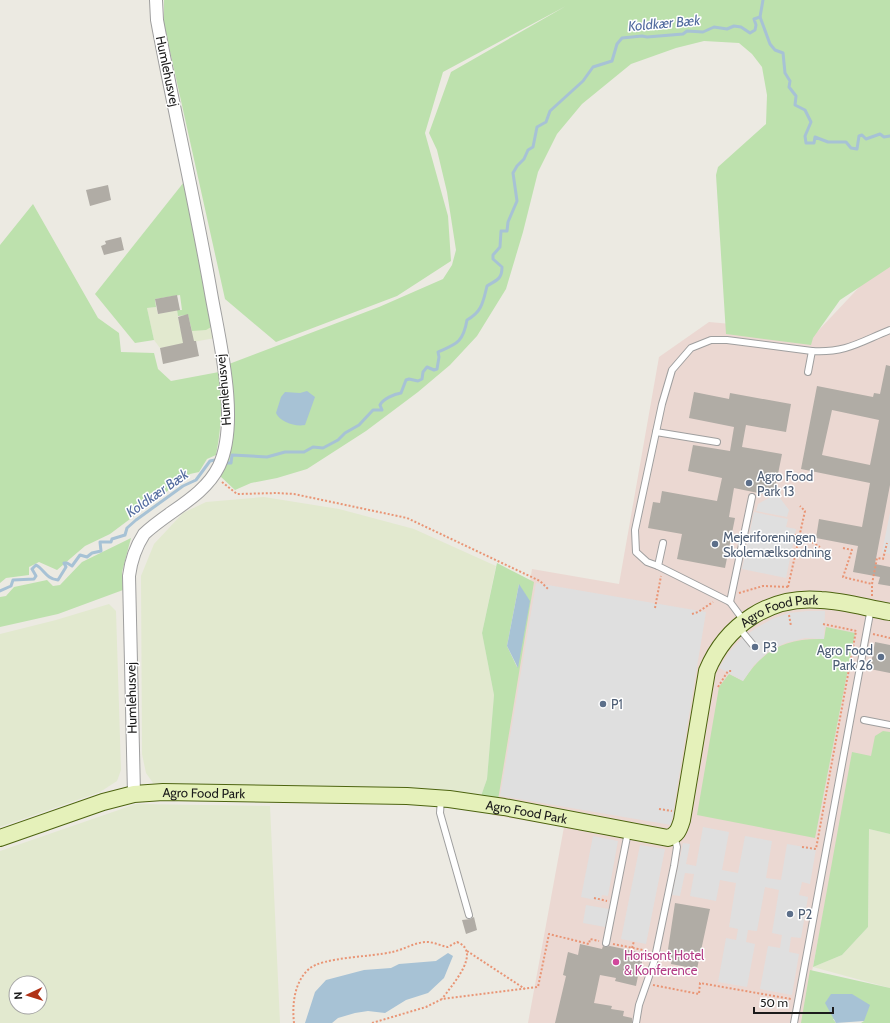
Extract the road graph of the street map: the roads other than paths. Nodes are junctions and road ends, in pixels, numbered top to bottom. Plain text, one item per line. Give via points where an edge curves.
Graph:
1 (156, 0) edge
2 (890, 330) edge
3 (812, 351) junction
4 (808, 372) dead end
5 (656, 432) junction
6 (717, 442) dead end
7 (752, 496) dead end
8 (663, 543) dead end
9 (660, 567) junction
10 (730, 602) junction
11 (871, 608) junction
12 (890, 612) edge
13 (741, 624) junction
14 (753, 645) dead end
15 (864, 720) dead end
16 (890, 725) edge
17 (134, 794) junction
18 (441, 798) junction
19 (628, 832) junction
20 (674, 836) junction
21 (0, 838) edge
22 (469, 915) dead end
23 (606, 943) road end
24 (636, 1023) edge
25 (794, 1023) edge

1 - 17 street, Humlehusvej via 157,20 194,198 224,369 227,432 223,456 214,475 199,492 144,534 130,560
2 - 3 lane via 853,347 825,352
3 - 4 lane
3 - 5 lane via 727,340 711,340 691,348 672,370
5 - 6 lane
5 - 9 lane via 635,530 636,552 647,562
7 - 10 lane
8 - 9 lane
9 - 10 lane
10 - 13 lane
11 - 12 street, Agro Food Park
11 - 13 street, Agro Food Park via 789,592
11 - 25 lane
13 - 14 lane
13 - 20 street, Agro Food Park via 713,657 707,671 682,820
15 - 16 lane
17 - 18 street, Agro Food Park via 163,792
17 - 21 street, Agro Food Park via 103,802
18 - 19 street, Agro Food Park via 504,807
18 - 22 lane via 440,813
19 - 20 street, Agro Food Park via 659,838
19 - 23 lane
20 - 24 lane via 677,851 656,952

